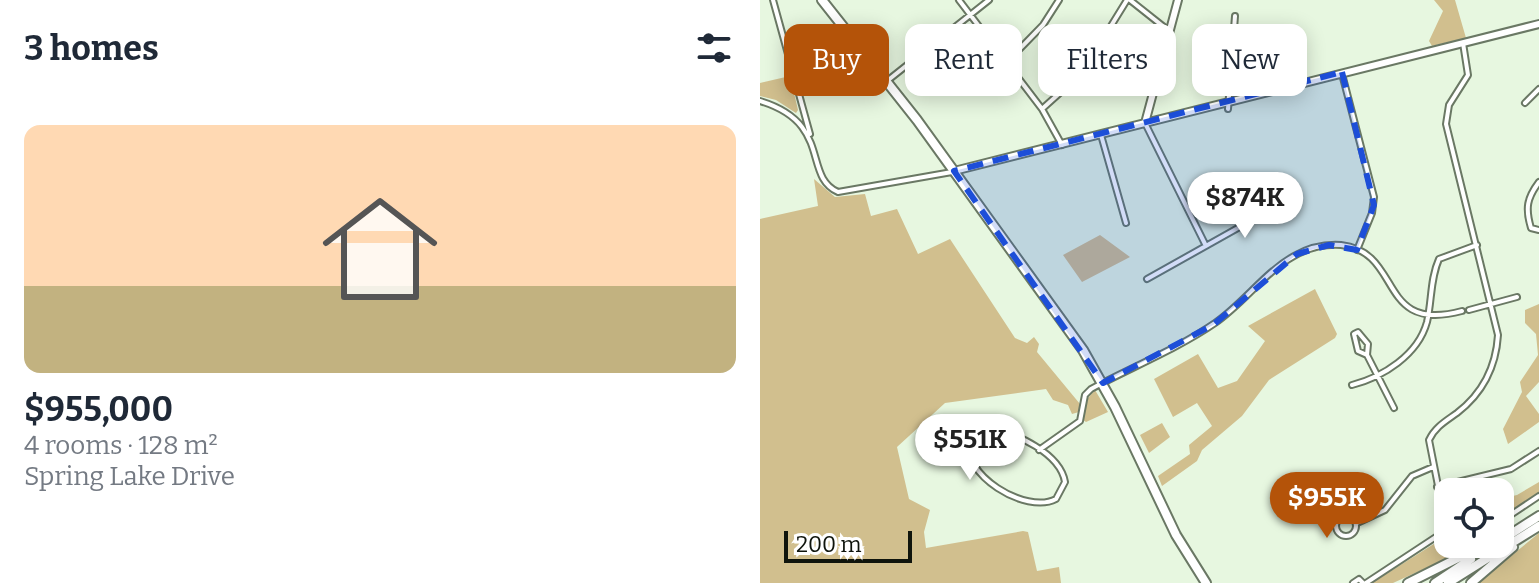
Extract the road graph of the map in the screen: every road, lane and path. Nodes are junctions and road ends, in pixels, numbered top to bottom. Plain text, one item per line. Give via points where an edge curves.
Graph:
1 (773, 0) edge
2 (822, 0) edge
3 (959, 0) edge
4 (989, 0) edge
5 (1059, 0) edge
6 (1129, 0) edge
7 (1178, 0) edge
8 (1235, 16) dead end
9 (972, 17) junction
10 (841, 24) edge
11 (977, 24) edge
12 (1159, 24) edge
13 (1172, 24) edge
14 (1539, 24) edge
15 (1463, 43) junction
16 (1022, 47) edge
17 (1342, 72) junction
18 (889, 79) edge
19 (1022, 83) edge
20 (889, 84) edge
21 (1539, 89) edge
22 (1152, 96) edge
23 (760, 101) edge
24 (1231, 101) junction
25 (1525, 103) dead end
26 (1042, 109) junction
27 (1228, 109) dead end
28 (1145, 123) junction
29 (1101, 135) junction
30 (810, 136) junction
31 (1062, 145) junction
32 (954, 171) junction
33 (1539, 182) edge
34 (1270, 210) dead end
35 (1126, 223) dead end
36 (1537, 230) edge
37 (1477, 245) junction
38 (1206, 246) junction
39 (1357, 250) junction
40 (1147, 279) dead end
41 (1517, 297) dead end
42 (1493, 304) junction
43 (1469, 310) dead end
44 (1462, 311) dead end
45 (1428, 315) junction
46 (1367, 355) junction
47 (1378, 378) junction
48 (1103, 383) junction
49 (1352, 385) dead end
50 (1394, 408) dead end
51 (1039, 450) junction
52 (1539, 451) edge
53 (1433, 467) junction
54 (1435, 478) edge
55 (1474, 478) edge
56 (1539, 496) edge
57 (1514, 513) edge
58 (1539, 516) edge
59 (1357, 523) junction
60 (1539, 527) edge
61 (1514, 532) edge
62 (1434, 538) edge
63 (1458, 558) edge
64 (1473, 558) edge
65 (1206, 583) edge
66 (1353, 583) edge
67 (1365, 583) edge
68 (1408, 583) edge
69 (1435, 583) edge
70 (1448, 583) edge
71 (1471, 583) edge

1 - 30 street
2 - 10 highway
3 - 9 street
4 - 9 street
5 - 16 street
6 - 12 street
6 - 26 street via 1082,73
7 - 13 street
8 - 24 street
9 - 11 street
9 - 18 street
14 - 15 street
15 - 17 street
15 - 37 street via 1468,75 1449,105 1446,124
17 - 24 street
17 - 39 street via 1374,197
19 - 26 street
20 - 32 highway
21 - 25 street
22 - 28 street
23 - 30 street via 793,114
24 - 27 street
24 - 28 street
26 - 31 street
28 - 29 street
28 - 38 street
29 - 31 street
29 - 35 street
30 - 32 street via 823,178 838,192
31 - 32 street
32 - 48 highway
33 - 36 street via 1527,204 1531,227
34 - 38 street
37 - 42 street
37 - 45 street via 1439,259
38 - 40 street
39 - 45 street via 1381,269 1402,304
39 - 48 street via 1329,245 1297,254 1213,325
41 - 42 street
42 - 43 street
42 - 53 street via 1498,335 1493,365 1473,400 1437,427 1429,440
44 - 45 street
45 - 47 street via 1415,345
46 - 46 street via 1358,351 1354,334 1368,344
46 - 47 street
47 - 49 street
47 - 50 street
48 - 51 street via 1085,395 1080,421
48 - 65 highway via 1176,535
51 - 51 street via 991,426 973,432 966,446 974,467 1007,493 1046,504 1060,495 1064,478
52 - 55 street via 1511,469
53 - 54 street
53 - 59 street via 1415,473 1392,504
56 - 57 street
58 - 61 highway
59 - 59 street via 1341,518 1337,530 1345,537
60 - 70 highway
60 - 71 highway
62 - 67 street
63 - 68 highway
64 - 69 highway
66 - 67 street

